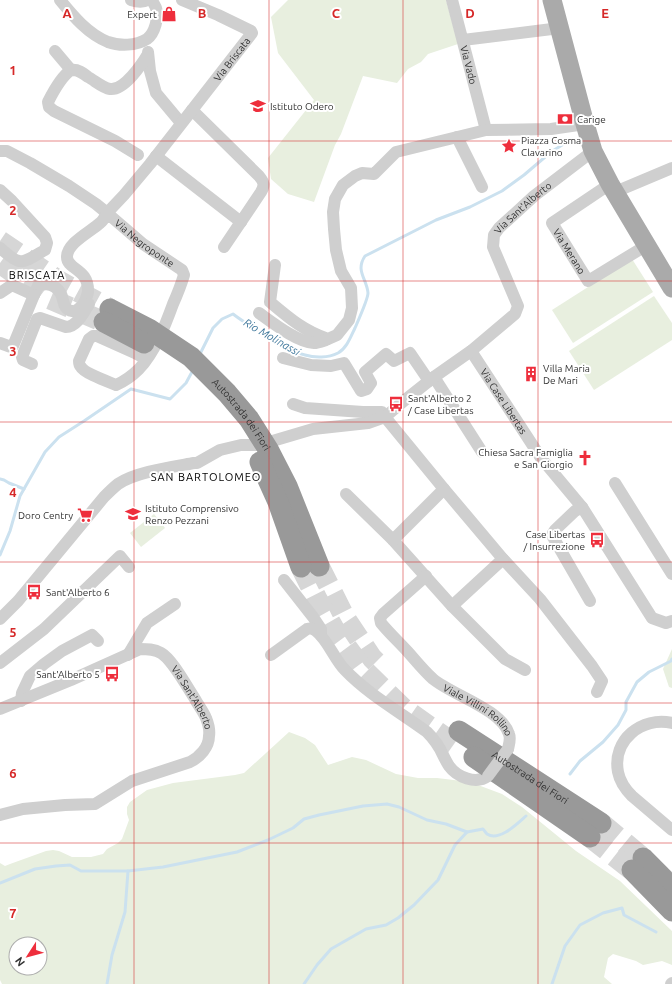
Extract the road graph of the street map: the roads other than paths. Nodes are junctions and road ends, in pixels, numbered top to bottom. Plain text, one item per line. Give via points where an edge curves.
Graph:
1 (60, 0) edge
2 (131, 0) edge
3 (148, 0) edge
4 (152, 0) edge
5 (182, 0) edge
6 (552, 0) edge
7 (456, 1) edge
8 (560, 28) junction
9 (147, 39) junction
10 (463, 40) junction
11 (55, 51) dead end
12 (148, 54) junction
13 (71, 70) junction
14 (192, 110) junction
15 (181, 123) junction
16 (584, 124) junction
17 (486, 130) junction
18 (457, 137) junction
19 (0, 151) edge
20 (593, 151) junction
21 (138, 155) dead end
22 (156, 156) junction
23 (672, 168) edge
24 (482, 187) dead end
25 (612, 188) junction
26 (0, 190) edge
27 (107, 213) junction
28 (241, 222) junction
29 (647, 245) junction
30 (224, 247) dead end
31 (0, 248) edge
32 (274, 265) dead end
33 (88, 286) junction
34 (672, 288) edge
35 (0, 293) edge
36 (34, 295) junction
37 (259, 313) dead end
38 (107, 315) tunnel mouth
39 (328, 339) junction
40 (0, 343) edge
41 (471, 351) junction
42 (283, 358) dead end
43 (146, 359) junction
44 (32, 364) dead end
45 (431, 379) junction
46 (292, 404) dead end
47 (385, 417) junction
48 (482, 452) dead end
49 (615, 483) dead end
50 (444, 489) junction
51 (346, 494) dead end
52 (582, 507) junction
53 (393, 540) junction
54 (503, 560) junction
55 (310, 566) tunnel mouth
56 (129, 567) dead end
57 (672, 574) edge
58 (426, 576) junction
59 (284, 580) dead end
60 (590, 601) dead end
61 (175, 604) dead end
62 (452, 606) junction
63 (0, 618) edge
64 (672, 621) edge
65 (321, 636) junction
66 (98, 641) dead end
67 (128, 655) junction
68 (271, 655) dead end
69 (0, 663) edge
70 (525, 670) dead end
71 (597, 692) dead end
72 (20, 701) junction
73 (0, 709) edge
74 (672, 723) edge
75 (457, 738) tunnel mouth
76 (0, 815) edge
77 (596, 830) tunnel mouth
78 (672, 830) edge
79 (672, 887) edge
80 (672, 911) edge

1 - 9 street via 94,35 115,44 135,43
2 - 3 street
4 - 9 street via 157,18
5 - 14 street, Via Briscata via 252,33
6 - 8 main road
7 - 10 street, Via Vado
8 - 10 street
8 - 16 main road
9 - 12 street
10 - 17 street, Via Vado
11 - 13 street
12 - 13 street via 140,67 120,86 113,89 78,70
12 - 15 street via 156,93
13 - 21 street via 49,100 50,107
14 - 15 street, Via Briscata
14 - 28 street via 263,182 263,188
15 - 22 street, Via Briscata
16 - 17 street via 551,129
16 - 20 main road
17 - 18 street
18 - 24 street
18 - 39 street via 396,152 374,174 359,174 343,185 336,198 333,212 334,229 341,271 351,288 352,308 349,320 337,335
19 - 27 street, Via Negroponte via 7,151 30,163
20 - 25 main road
20 - 41 street, Via Sant'Alberto via 534,196 494,235 493,247 518,306 514,314
22 - 27 street, Via Briscata
22 - 28 street
23 - 25 street
25 - 29 main road
25 - 29 street, Via Merano via 552,223 588,281
26 - 31 street via 30,220 47,243 45,250 22,261 16,261
27 - 33 street, Via Negroponte via 102,222 72,246 67,255 69,264 81,272
27 - 43 street, Via Negroponte via 143,244 184,273 166,322
28 - 30 street
29 - 34 main road
32 - 39 street via 270,302 293,322
33 - 36 street via 85,300 81,307 74,311 65,308 59,291 52,285 42,284
33 - 44 street via 90,301 81,317 71,326 37,319 22,357
35 - 36 street via 12,285
36 - 40 street via 14,346
37 - 39 street via 301,340 315,343
38 - 55 highway, Autostrada dei Fiori, bridge via 182,367 218,402 256,453
41 - 45 street, Via Sant'Alberto
41 - 52 street, Via Case Libertas via 541,458
42 - 45 street via 311,365 331,366 344,363 361,391 367,389 371,382 365,372 386,354 394,361 410,353
43 - 43 street, Via Negroponte via 135,352 93,336 89,338 79,361 83,370 116,385 133,375
45 - 47 street, Via Sant'Alberto
45 - 48 street
46 - 47 street via 305,408 382,412
47 - 50 street
47 - 63 street, Via Sant'Alberto via 368,424 313,429 259,445 241,445 220,450 197,463 131,477 117,485 104,498 18,601
49 - 57 street
50 - 53 street
50 - 54 street
51 - 53 street
52 - 60 street via 554,530 553,537
52 - 64 street, Via Case Libertas via 652,618 666,623
53 - 58 street
54 - 62 street
54 - 71 street via 540,599 592,666 602,681
56 - 69 street via 120,556 44,629
58 - 62 street
58 - 65 street, Viale Villini Rollino, bridge via 382,614 381,623 433,678 490,712 504,725 510,740 508,749 488,776 481,780 473,780 450,767 433,738 361,685 343,668
59 - 65 street, Viale Villini Rollino via 321,629
61 - 67 street via 147,623
62 - 70 street via 506,659
65 - 68 street via 313,629 307,629
66 - 72 street via 92,635 44,664 30,676
67 - 72 street, Via Sant'Alberto
67 - 76 street, Via Sant'Alberto via 140,649 148,649 166,656 205,717 210,736 204,750 190,762 132,780 95,804 27,808
72 - 73 street, Via Sant'Alberto
74 - 78 street via 646,723 634,730 625,739 617,758 618,772 626,790
75 - 77 highway, Autostrada dei Fiori
79 - 80 highway via 637,864

